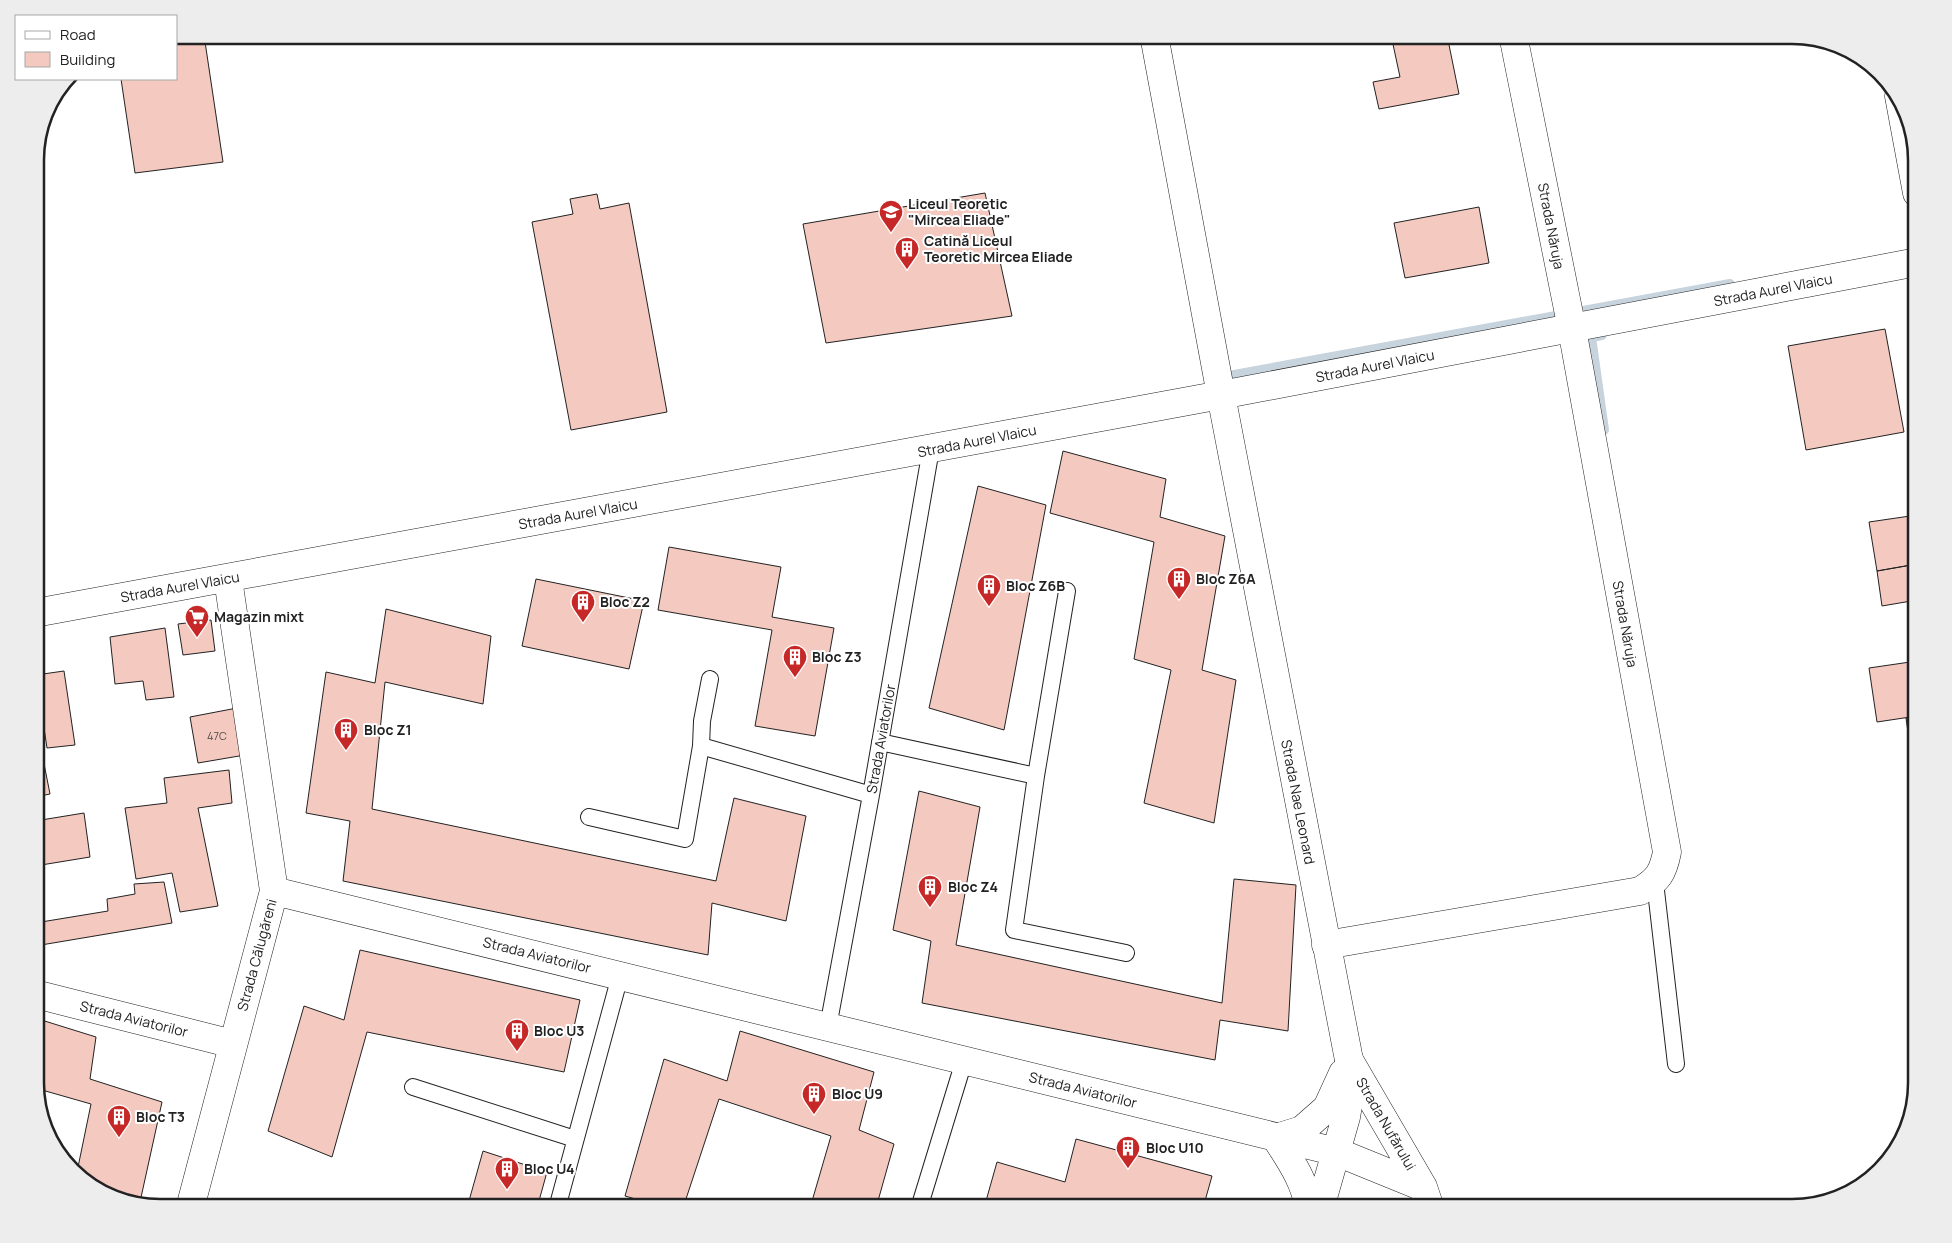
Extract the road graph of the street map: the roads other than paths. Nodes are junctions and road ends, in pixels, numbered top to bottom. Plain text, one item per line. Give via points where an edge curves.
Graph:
1 (1156, 44) edge
2 (1515, 44) edge
3 (1908, 264) edge
4 (1572, 329) junction
5 (1221, 395) junction
6 (931, 449) junction
7 (228, 579) junction
8 (1067, 590) dead end
9 (44, 611) edge
10 (710, 679) dead end
11 (880, 742) junction
12 (701, 746) junction
13 (1036, 776) junction
14 (871, 795) junction
15 (589, 817) dead end
16 (1655, 882) junction
17 (274, 891) junction
18 (1326, 945) junction
19 (1126, 953) dead end
20 (620, 976) junction
21 (44, 996) edge
22 (828, 1027) junction
23 (233, 1044) junction
24 (1349, 1060) junction
25 (964, 1061) junction
26 (1676, 1064) dead end
27 (413, 1087) dead end
28 (1276, 1138) junction
29 (575, 1139) junction
30 (1337, 1152) junction
31 (1427, 1197) edge
32 (192, 1199) edge
33 (564, 1199) edge
34 (922, 1199) edge
35 (1308, 1199) edge
36 (1323, 1199) edge

1 - 5 street, Strada Nae Leonard
2 - 4 street, Strada Năruja
3 - 4 street, Strada Aurel Vlaicu
4 - 5 street, Strada Aurel Vlaicu
4 - 16 street, Strada Năruja via 1667,852 1664,868
5 - 6 street, Strada Aurel Vlaicu
5 - 18 street, Strada Nae Leonard
6 - 7 street, Strada Aurel Vlaicu
6 - 11 lane, Strada Aviatorilor
7 - 9 street, Strada Aurel Vlaicu
7 - 17 street, Strada Călugăreni
8 - 13 lane
10 - 12 lane
11 - 13 lane
11 - 14 lane, Strada Aviatorilor
12 - 14 lane
12 - 15 lane via 685,839
13 - 19 lane via 1014,930
14 - 22 lane, Strada Aviatorilor
16 - 18 street via 1640,891
16 - 26 lane
17 - 20 street, Strada Aviatorilor
17 - 23 street, Strada Călugăreni
18 - 24 street, Strada Nae Leonard
20 - 22 street, Strada Aviatorilor
20 - 29 lane
21 - 23 street, Strada Aviatorilor
22 - 25 street, Strada Aviatorilor
23 - 32 street, Strada Călugăreni
24 - 28 street via 1327,1108 1302,1130
24 - 30 street, Strada Nae Leonard via 1350,1092
24 - 31 street, Strada Nufărului
25 - 28 street, Strada Aviatorilor
25 - 34 lane
27 - 29 lane
28 - 30 street, Strada Aviatorilor
28 - 35 street via 1295,1168
29 - 33 lane
30 - 31 street, Strada Nufărului
30 - 36 street, Strada Nae Leonard

